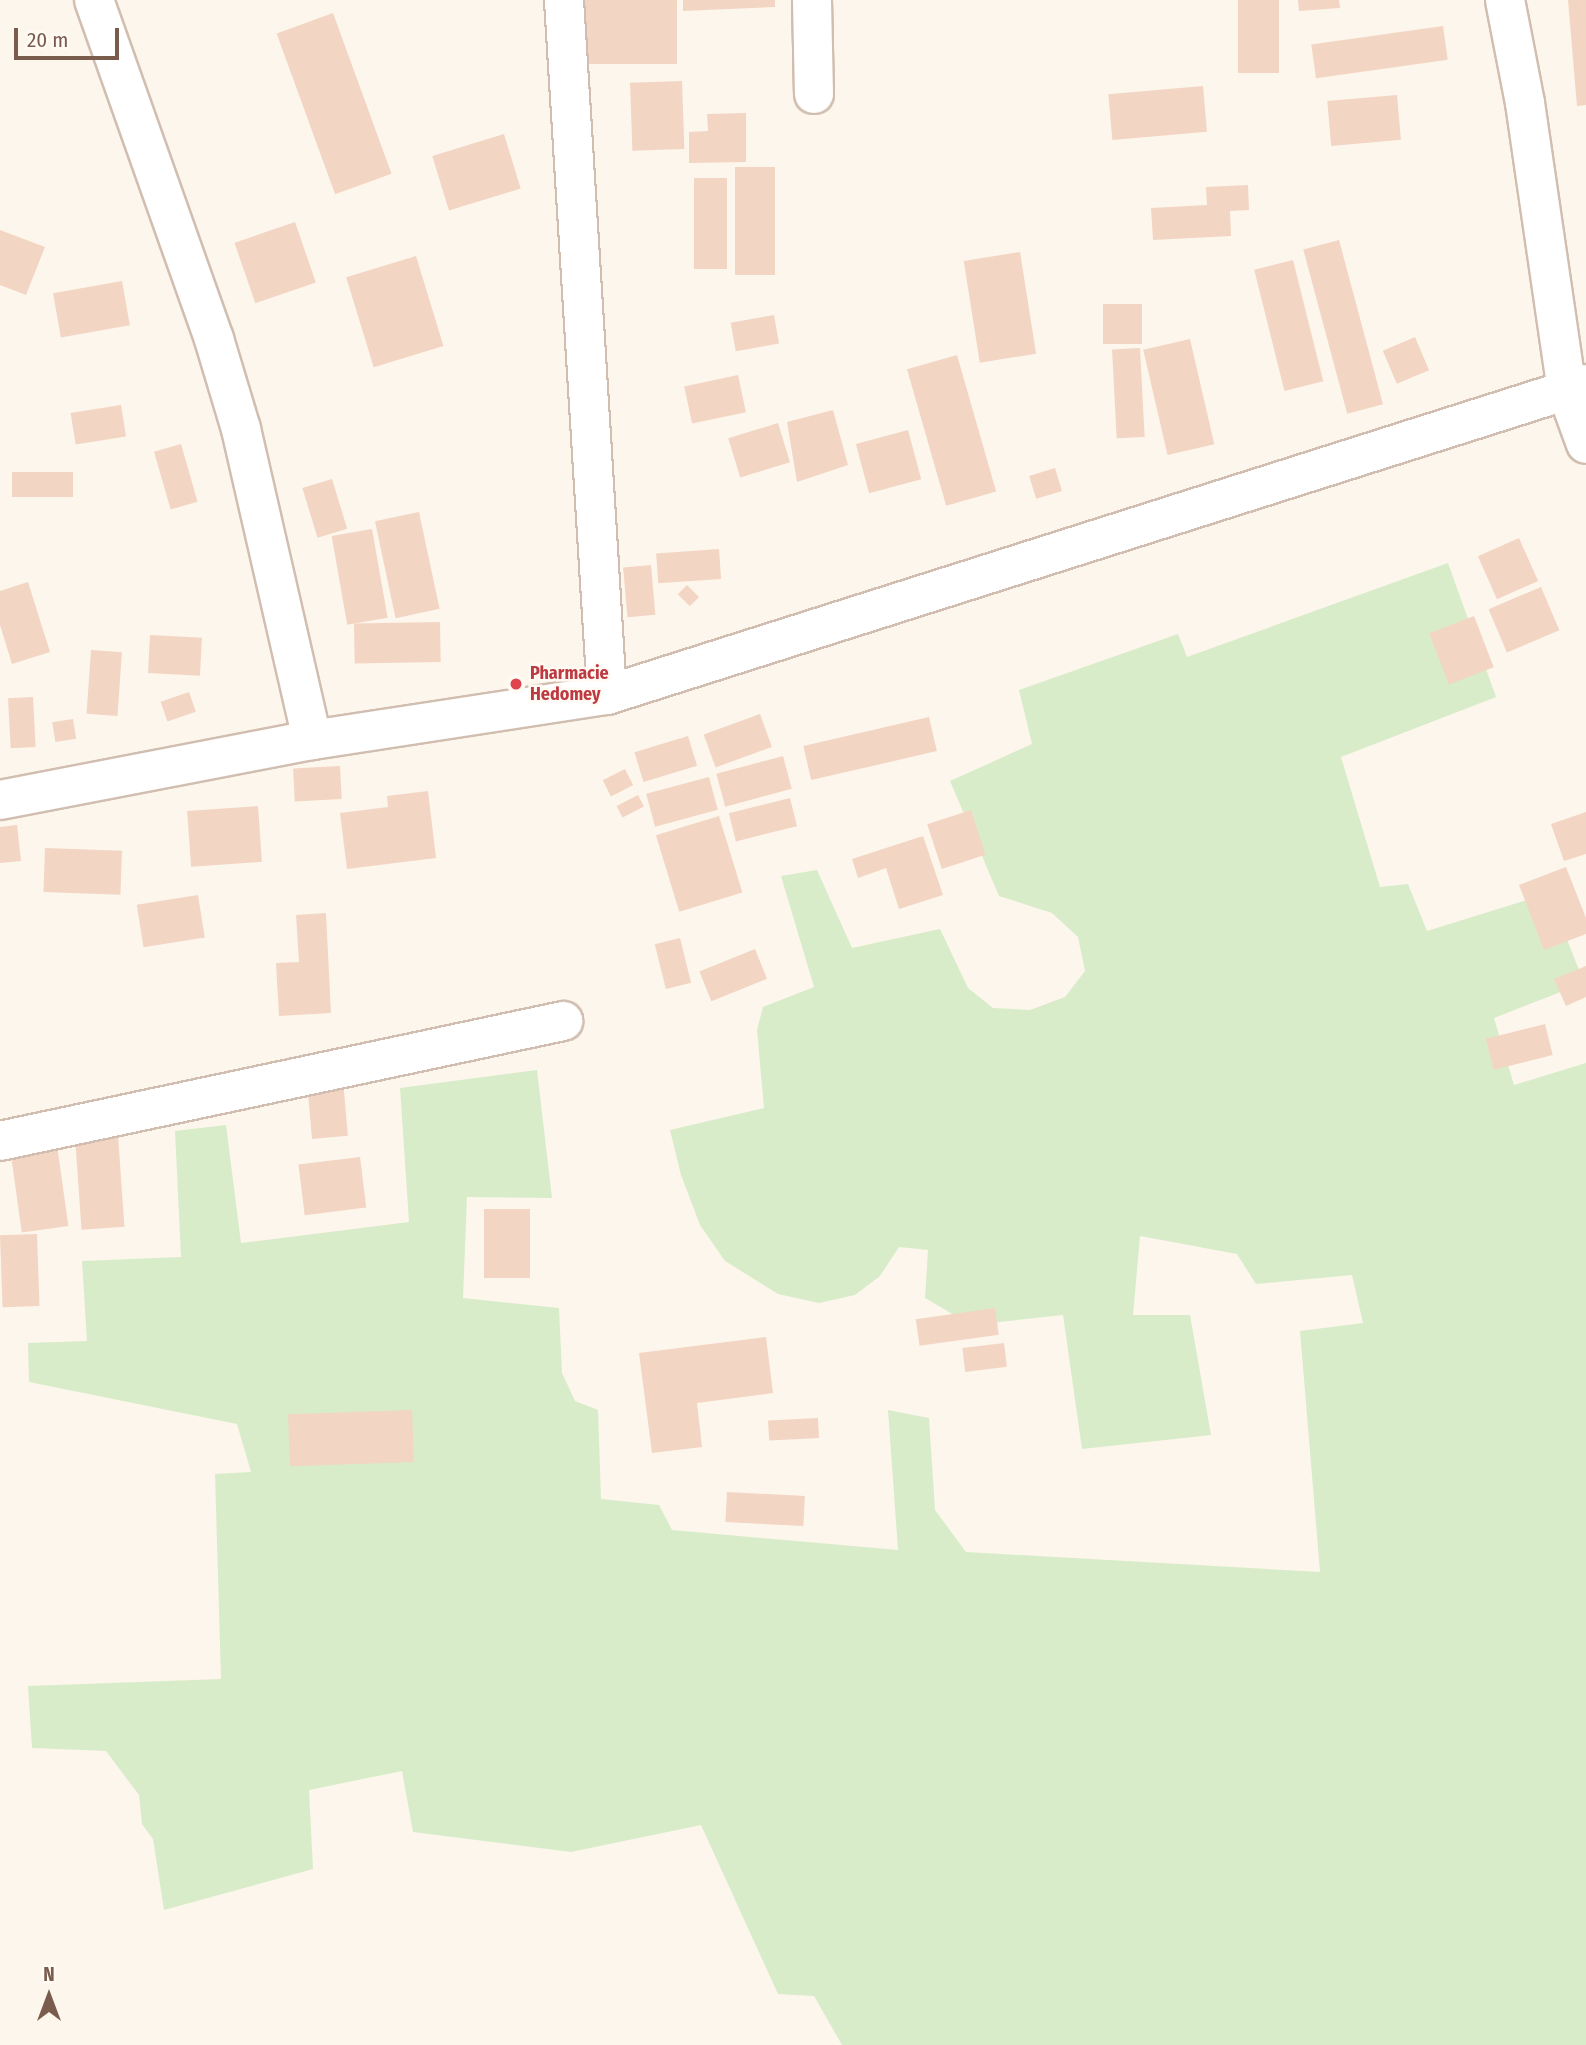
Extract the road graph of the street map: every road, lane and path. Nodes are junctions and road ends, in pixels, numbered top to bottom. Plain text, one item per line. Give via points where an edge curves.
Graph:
1 (94, 0) edge
2 (564, 0) edge
3 (812, 0) edge
4 (1505, 0) edge
5 (814, 94) dead end
6 (1577, 388) edge
7 (1586, 444) edge
8 (607, 695) junction
9 (312, 740) junction
10 (0, 800) edge
11 (564, 1021) dead end
12 (0, 1140) edge

1 - 9 street via 242,429
2 - 8 street
3 - 5 street
4 - 6 street
6 - 7 street
6 - 8 street
8 - 9 street
9 - 10 street
11 - 12 street

